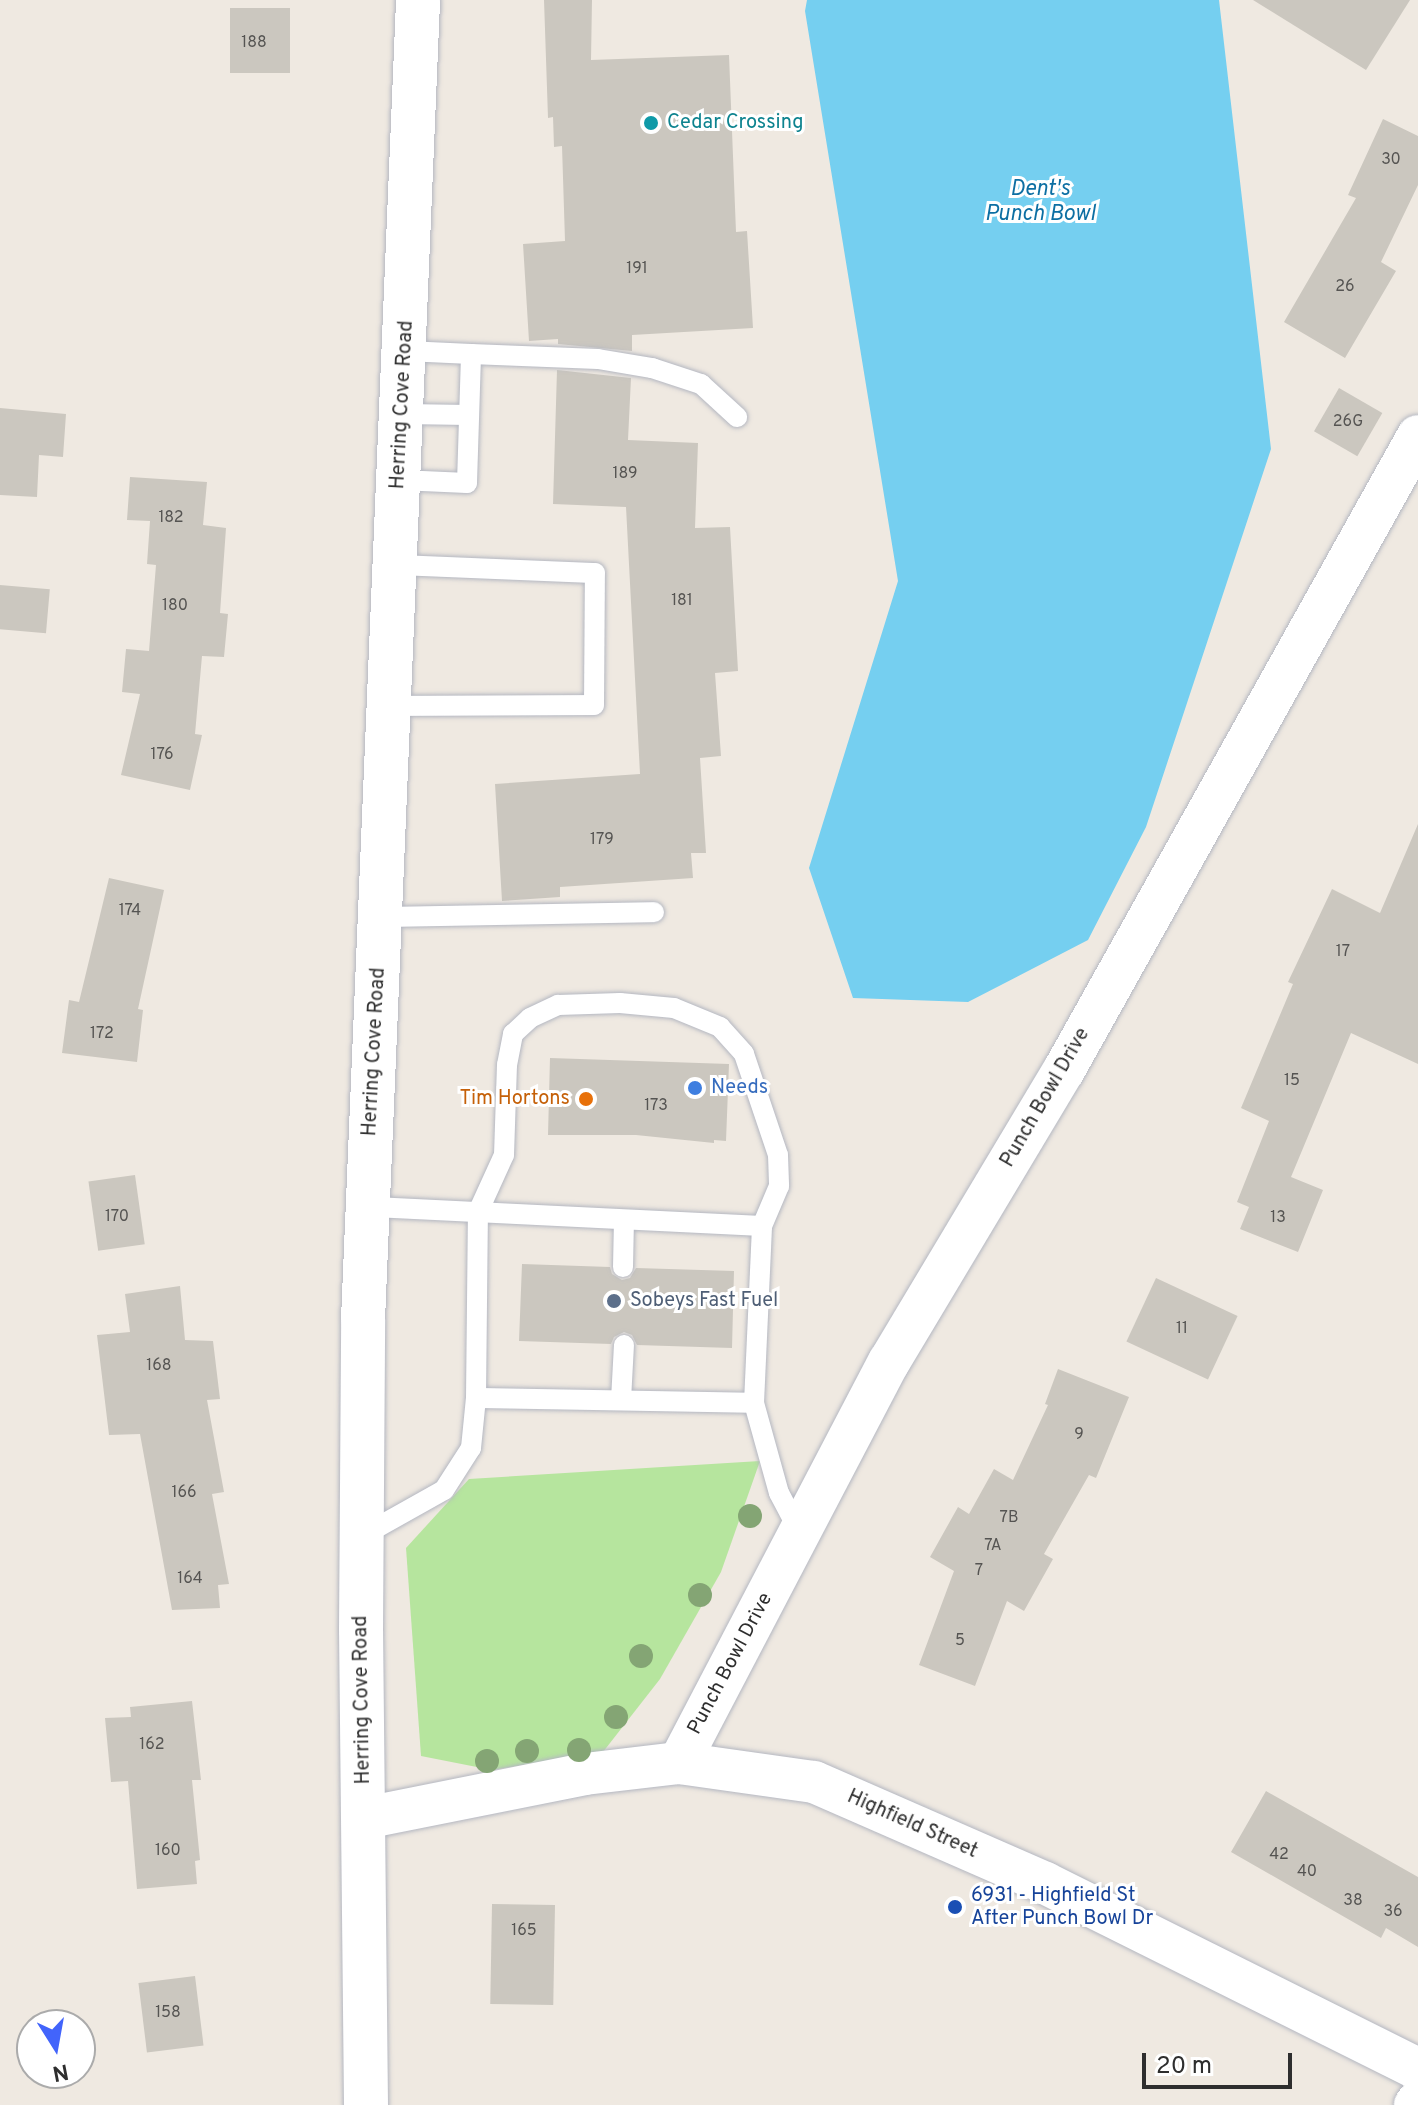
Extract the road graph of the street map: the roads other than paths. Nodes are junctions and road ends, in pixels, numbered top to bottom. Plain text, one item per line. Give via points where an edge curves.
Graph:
1 (418, 0) edge
2 (406, 351) junction
3 (471, 354) junction
4 (403, 414) junction
5 (469, 415) junction
6 (737, 417) dead end
7 (1418, 436) edge
8 (400, 480) junction
9 (396, 565) junction
10 (390, 706) junction
11 (654, 912) dead end
12 (381, 917) junction
13 (368, 1207) junction
14 (478, 1212) junction
15 (624, 1220) junction
16 (762, 1226) junction
17 (623, 1267) dead end
18 (624, 1345) dead end
19 (476, 1398) junction
20 (621, 1400) junction
21 (754, 1403) junction
22 (800, 1532) junction
23 (362, 1536) junction
24 (679, 1763) junction
25 (365, 1818) junction
26 (1418, 2069) edge
27 (366, 2105) edge

1 - 2 main road, Herring Cove Road
2 - 3 lane
2 - 4 main road, Herring Cove Road
3 - 5 lane
3 - 6 lane via 598,359 652,368 701,384
4 - 5 lane
4 - 8 main road, Herring Cove Road
5 - 8 lane via 467,483
7 - 22 street, Punch Bowl Drive via 1064,1070 889,1362
8 - 9 main road, Herring Cove Road
9 - 10 main road, Herring Cove Road
9 - 10 lane via 595,573 594,705
10 - 12 main road, Herring Cove Road
11 - 12 lane
12 - 13 main road, Herring Cove Road
13 - 14 lane
13 - 23 main road, Herring Cove Road
14 - 15 lane
14 - 16 lane via 504,1155 513,1034 530,1018 558,1005 620,1003 674,1008 720,1027 744,1054 778,1155 779,1186
14 - 19 lane
15 - 16 lane
15 - 17 lane
16 - 21 lane
18 - 20 lane
19 - 20 lane
19 - 23 lane via 471,1448 444,1490
20 - 21 lane
21 - 22 lane via 779,1493
22 - 24 street, Punch Bowl Drive
23 - 25 main road, Herring Cove Road
24 - 25 street, Highfield Street via 585,1774
24 - 26 street, Highfield Street via 814,1782 1045,1883
25 - 27 main road, Herring Cove Road

